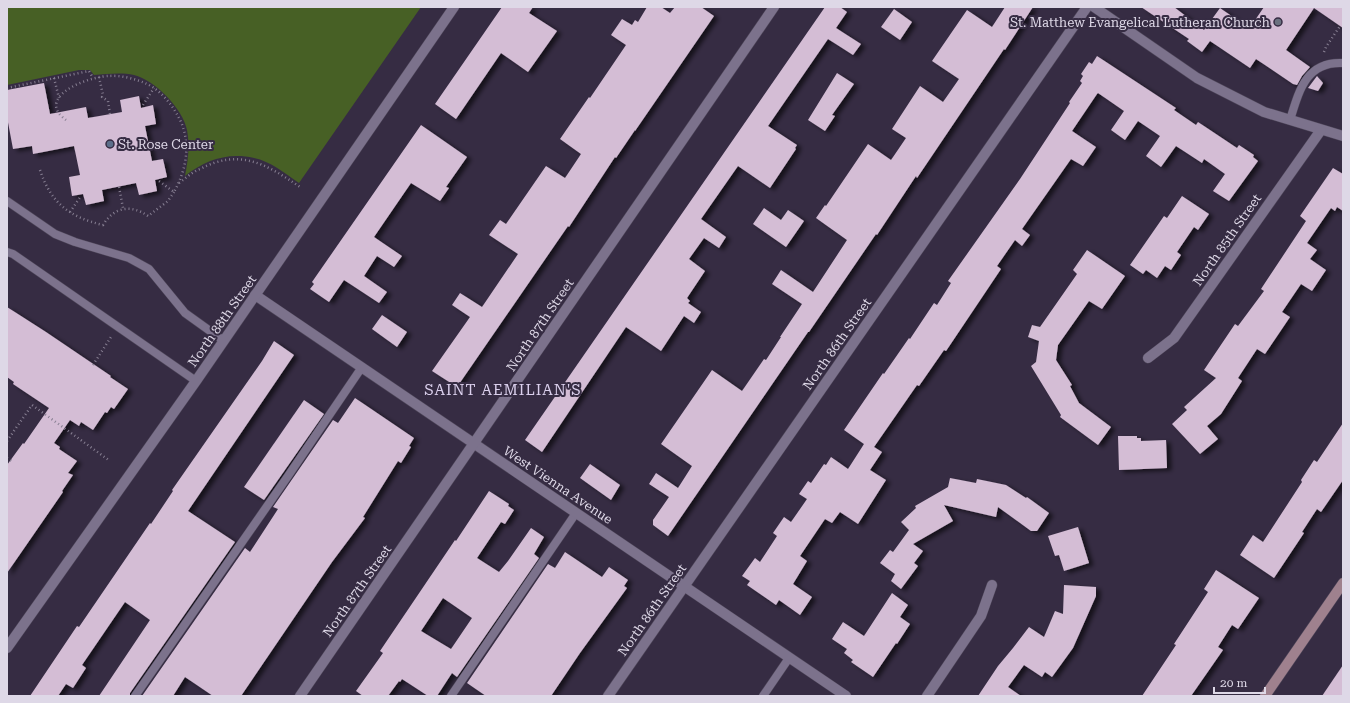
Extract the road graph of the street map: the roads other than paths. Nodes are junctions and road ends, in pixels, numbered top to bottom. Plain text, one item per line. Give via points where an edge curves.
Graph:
1 (454, 7) edge
2 (774, 7) edge
3 (1088, 7) edge
4 (1094, 7) edge
5 (1343, 63) edge
6 (1290, 120) junction
7 (1321, 130) junction
8 (1343, 136) edge
9 (7, 201) edge
10 (7, 252) edge
11 (256, 295) junction
12 (224, 341) junction
13 (1148, 358) dead end
14 (362, 367) junction
15 (196, 381) junction
16 (474, 444) junction
17 (576, 513) junction
18 (1343, 583) edge
19 (992, 585) dead end
20 (684, 587) junction
21 (7, 648) edge
22 (789, 658) junction
23 (135, 696) edge
24 (300, 696) edge
25 (451, 696) edge
26 (608, 696) edge
27 (763, 696) edge
28 (846, 696) edge
29 (927, 696) edge
30 (1265, 696) edge

1 - 11 street, North 88th Street
2 - 16 street, North 87th Street
3 - 20 street, North 86th Street
4 - 6 street via 1197,78 1264,112
5 - 6 lane via 1332,63 1316,68 1304,82
6 - 7 street
7 - 8 street
7 - 13 street, North 85th Street via 1174,338
9 - 12 lane via 55,234 129,258 149,270 185,313
10 - 15 lane
11 - 12 street, North 88th Street
11 - 14 street, West Vienna Avenue
12 - 15 street, North 88th Street
14 - 16 street, West Vienna Avenue
14 - 23 lane
15 - 21 street, North 88th Street
16 - 17 street, West Vienna Avenue
16 - 24 street, North 87th Street
17 - 20 street, West Vienna Avenue
17 - 25 lane
18 - 30 street
19 - 29 street via 981,616
20 - 22 street, West Vienna Avenue
20 - 26 street, North 86th Street
22 - 27 lane
22 - 28 street, West Vienna Avenue

